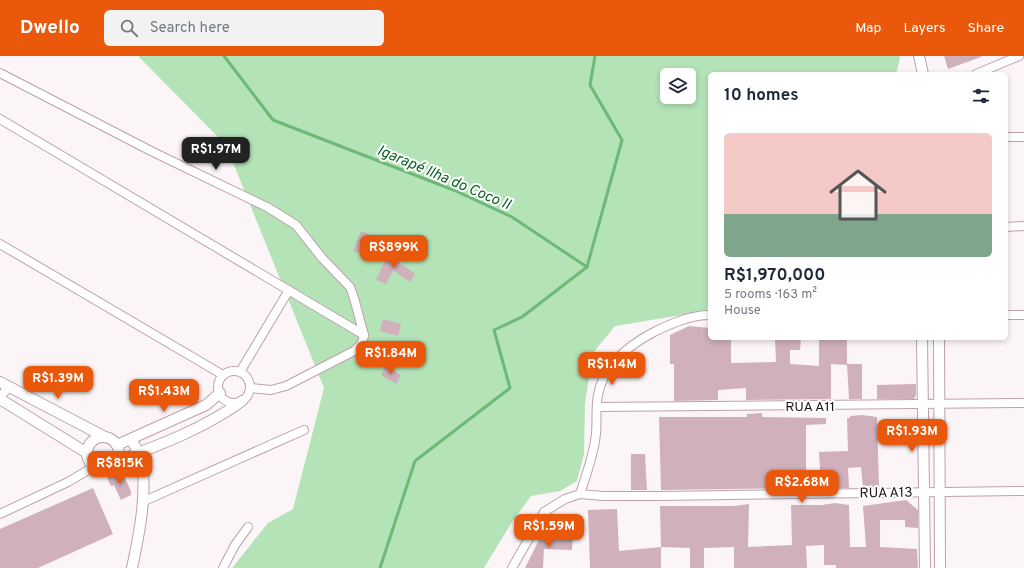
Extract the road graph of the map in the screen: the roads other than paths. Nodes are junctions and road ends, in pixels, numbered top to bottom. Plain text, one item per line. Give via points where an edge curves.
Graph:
1 (920, 56) edge
2 (1019, 56) edge
3 (923, 72) edge
4 (981, 72) edge
5 (0, 73) edge
6 (0, 120) edge
7 (1024, 136) edge
8 (1008, 137) edge
9 (1024, 226) edge
10 (1008, 227) edge
11 (0, 244) edge
12 (288, 290) junction
13 (708, 315) edge
14 (1024, 315) edge
15 (1008, 316) edge
16 (364, 335) junction
17 (922, 340) edge
18 (940, 340) edge
19 (240, 372) junction
20 (223, 376) junction
21 (4, 384) edge
22 (250, 388) junction
23 (220, 393) junction
24 (0, 398) edge
25 (242, 401) junction
26 (1024, 403) edge
27 (923, 405) junction
28 (940, 405) junction
29 (597, 407) junction
30 (304, 430) dead end
31 (105, 437) junction
32 (131, 440) junction
33 (117, 445) junction
34 (88, 453) junction
35 (139, 453) junction
36 (117, 461) junction
37 (95, 466) junction
38 (940, 491) junction
39 (1024, 491) edge
40 (923, 492) junction
41 (580, 494) junction
42 (142, 502) junction
43 (0, 514) edge
44 (248, 527) dead end
45 (132, 568) edge
46 (224, 568) edge
47 (512, 568) edge
48 (925, 568) edge
49 (940, 568) edge

1 - 3 street
2 - 4 street
5 - 16 street via 296,224 322,258 350,288
6 - 12 street
7 - 8 street
9 - 10 street
11 - 20 street
12 - 16 street
12 - 19 street
13 - 29 street via 672,324 628,348 606,374 600,388
14 - 15 street
16 - 22 street via 362,343 354,351 286,386 271,390
17 - 27 street
18 - 28 street
19 - 20 street via 231,371
19 - 22 street via 248,378
20 - 23 street via 219,383
21 - 24 street
21 - 31 street
22 - 25 street
23 - 25 street via 231,402
23 - 32 street via 206,405
24 - 34 street
25 - 35 street via 217,417
26 - 28 street, RUA A11
27 - 28 street, RUA A11
27 - 29 street, RUA A11
27 - 40 street
28 - 38 street
29 - 41 street via 596,439
30 - 42 street
31 - 33 street
31 - 34 street via 95,439
32 - 33 street
32 - 35 street
33 - 36 street
34 - 37 street
35 - 36 street
35 - 42 street via 143,478
36 - 37 street via 107,468
37 - 43 street via 68,482
38 - 39 street, RUA A13
38 - 40 street, RUA A13
38 - 49 street
40 - 41 street, RUA A13 via 643,496
40 - 48 street
41 - 47 street via 553,505 544,512
42 - 45 street
44 - 46 street via 235,545

